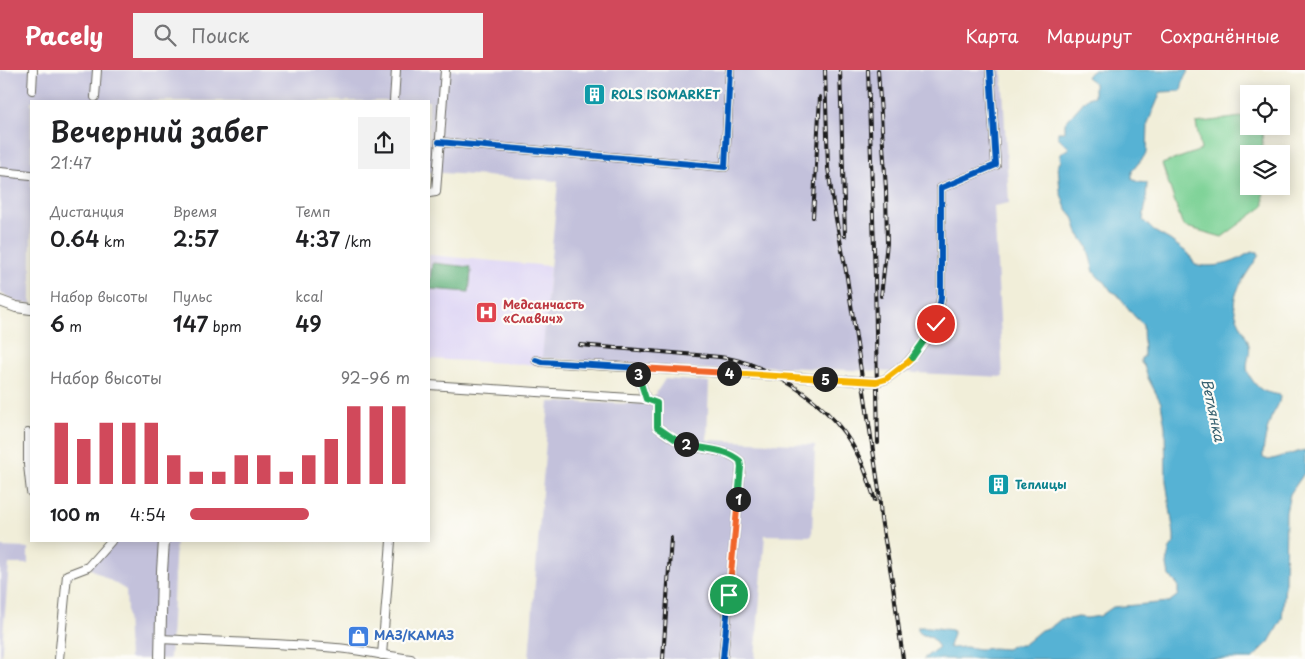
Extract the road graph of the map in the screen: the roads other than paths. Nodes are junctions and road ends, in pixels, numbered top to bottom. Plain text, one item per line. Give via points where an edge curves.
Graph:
1 (33, 70) edge
2 (97, 70) edge
3 (396, 70) edge
4 (445, 70) edge
5 (730, 70) edge
6 (990, 70) edge
7 (32, 90) dead end
8 (95, 97) dead end
9 (394, 100) edge
10 (439, 142) junction
11 (0, 172) edge
12 (30, 176) edge
13 (430, 193) edge
14 (0, 301) edge
15 (30, 309) edge
16 (536, 360) dead end
17 (639, 368) junction
18 (430, 385) edge
19 (646, 399) junction
20 (28, 432) dead end
21 (30, 483) edge
22 (108, 542) edge
23 (164, 542) edge
24 (391, 542) edge
25 (160, 639) junction
26 (382, 655) junction
27 (58, 659) edge
28 (160, 659) edge
29 (411, 659) edge
30 (723, 659) edge

1 - 7 street
2 - 8 street
3 - 9 street
4 - 10 street
5 - 10 street via 725,167
6 - 17 street via 996,165 941,188 940,298 936,324 908,362 886,379 876,382
10 - 13 street via 436,192
11 - 12 street
14 - 15 main road
16 - 17 street
17 - 19 street
18 - 19 street
19 - 30 street via 657,403 657,427 679,442 728,453 740,461
20 - 21 street
22 - 27 street via 88,567 67,575
23 - 25 main road
24 - 26 street
25 - 26 street via 336,648
25 - 28 main road
26 - 29 street

